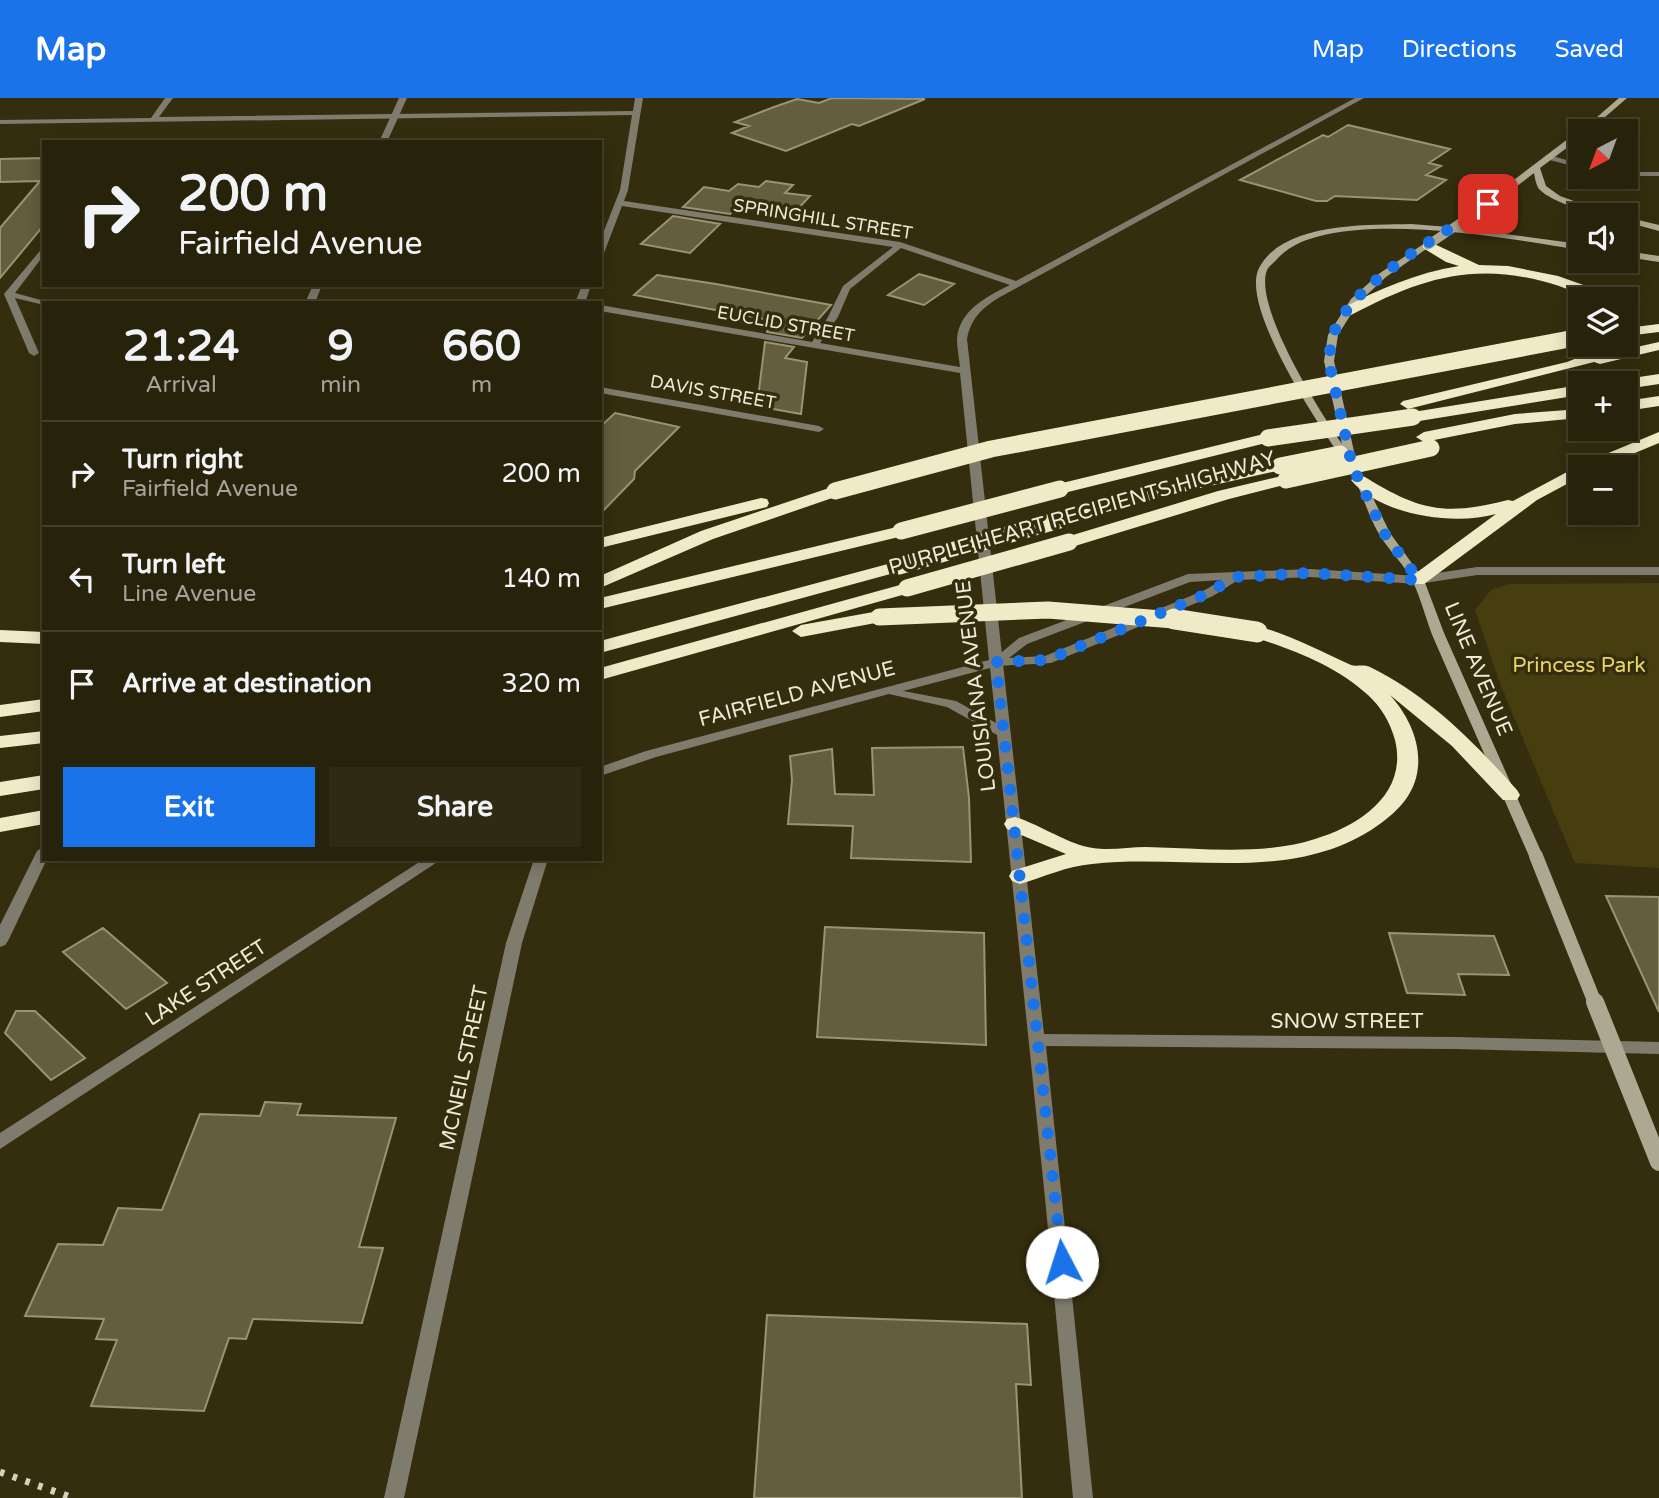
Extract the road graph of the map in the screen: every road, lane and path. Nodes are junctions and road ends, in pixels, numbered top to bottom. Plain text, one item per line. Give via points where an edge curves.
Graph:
1 (169, 98) edge
2 (403, 98) edge
3 (639, 98) edge
4 (1360, 98) edge
5 (1623, 98) edge
6 (635, 113) junction
7 (394, 116) junction
8 (155, 119) junction
9 (1599, 119) edge
10 (0, 122) edge
11 (384, 140) edge
12 (1568, 143) edge
13 (1549, 157) junction
14 (1568, 163) edge
15 (1536, 168) junction
16 (1638, 174) edge
17 (1659, 174) edge
18 (620, 203) junction
19 (1572, 203) edge
20 (1638, 223) edge
21 (1659, 228) edge
22 (900, 245) junction
23 (1428, 245) junction
24 (1568, 245) edge
25 (602, 248) edge
26 (42, 252) edge
27 (1638, 256) edge
28 (1659, 259) edge
29 (1483, 268) junction
30 (1017, 284) junction
31 (1575, 287) edge
32 (9, 293) junction
33 (42, 301) edge
34 (602, 308) edge
35 (1346, 312) junction
36 (1659, 328) edge
37 (1638, 331) edge
38 (1568, 339) edge
39 (814, 345) junction
40 (1659, 345) edge
41 (34, 353) dead end
42 (1595, 357) edge
43 (1572, 365) junction
44 (965, 371) junction
45 (1659, 379) edge
46 (1638, 382) edge
47 (602, 390) edge
48 (1568, 391) edge
49 (1659, 401) edge
50 (1638, 404) edge
51 (1411, 411) junction
52 (1568, 415) edge
53 (819, 429) dead end
54 (1659, 437) edge
55 (1616, 455) edge
56 (1283, 473) junction
57 (1355, 473) junction
58 (1568, 477) edge
59 (835, 491) junction
60 (1533, 496) junction
61 (602, 543) edge
62 (1659, 571) edge
63 (1234, 577) junction
64 (1419, 580) junction
65 (602, 582) edge
66 (602, 604) edge
67 (0, 636) edge
68 (42, 638) edge
69 (1281, 639) junction
70 (602, 646) edge
71 (996, 662) junction
72 (602, 673) edge
73 (602, 674) edge
74 (883, 692) junction
75 (42, 705) edge
76 (0, 711) edge
77 (1004, 734) junction
78 (42, 737) edge
79 (0, 742) edge
80 (603, 771) edge
81 (42, 782) edge
82 (0, 789) edge
83 (1510, 795) junction
84 (42, 817) edge
85 (1015, 824) junction
86 (0, 825) edge
87 (42, 855) edge
88 (1090, 856) junction
89 (432, 861) edge
90 (540, 861) edge
91 (1020, 876) junction
92 (0, 941) edge
93 (1035, 1040) junction
94 (1659, 1048) edge
95 (0, 1143) edge
96 (1659, 1161) edge
97 (394, 1498) edge
98 (1083, 1498) edge

1 - 8 street
2 - 7 street
3 - 6 street
4 - 30 street, LOUISIANA AVENUE
5 - 9 main road
6 - 7 street
6 - 18 street
7 - 8 street
7 - 11 street
8 - 10 street
12 - 13 main road, LINE AVENUE
13 - 14 street
13 - 15 main road, LINE AVENUE
15 - 19 main road via 1542,187
15 - 23 main road, LINE AVENUE, bridge
16 - 17 street
18 - 22 street, SPRINGHILL STREET
18 - 25 street
20 - 21 main road
22 - 30 street, SPRINGHILL STREET
22 - 39 street via 846,288
23 - 29 highway via 1451,259
23 - 35 main road, LINE AVENUE via 1366,288
24 - 57 main road via 1422,226 1377,226 1304,238 1268,262 1261,276 1262,288 1277,341
26 - 32 street
27 - 28 main road
29 - 31 highway via 1545,277
29 - 35 highway via 1459,269 1396,285
30 - 44 street, LOUISIANA AVENUE via 970,315 964,327
32 - 33 street
32 - 41 street
34 - 39 street, EUCLID STREET
35 - 57 main road, LINE AVENUE via 1333,335 1329,362
36 - 37 highway
38 - 59 highway, bridge via 991,449
39 - 44 street, EUCLID STREET
40 - 43 highway
42 - 43 highway
43 - 51 highway
44 - 71 street, LOUISIANA AVENUE
45 - 46 highway
47 - 53 street, DAVIS STREET
48 - 51 highway, PURPLE HEART RECIPIENTS HIGHWAY
49 - 50 highway
51 - 66 highway, PURPLE HEART RECIPIENTS HIGHWAY, bridge via 1268,438
52 - 56 highway, PURPLE HEART RECIPIENTS HIGHWAY, bridge
54 - 55 highway
56 - 70 highway, bridge via 1166,491
56 - 72 highway, PURPLE HEART RECIPIENTS HIGHWAY, bridge via 1069,542
57 - 60 highway via 1403,506 1433,514 1482,514
57 - 64 main road, LINE AVENUE via 1384,533
58 - 60 highway
59 - 61 highway via 758,504
59 - 65 highway via 707,535
60 - 64 highway
62 - 64 street, FAIRFIELD AVENUE via 1477,571
63 - 64 street, FAIRFIELD AVENUE via 1310,573
63 - 71 street, FAIRFIELD AVENUE via 1209,593 1047,660
63 - 71 street, FAIRFIELD AVENUE via 1188,578 1023,641
64 - 83 main road, LINE AVENUE via 1438,634
67 - 68 highway
69 - 73 highway, bridge via 1213,625 1108,613 1019,610 879,617
69 - 83 highway via 1363,671 1417,704 1479,759
69 - 88 highway via 1349,672 1398,719 1409,758 1402,789 1392,804 1354,833 1300,850 1262,855
71 - 74 street, FAIRFIELD AVENUE
71 - 77 street, LOUISIANA AVENUE
74 - 77 street via 951,704
74 - 80 street, FAIRFIELD AVENUE
75 - 76 highway
77 - 85 street, LOUISIANA AVENUE
78 - 79 highway
81 - 82 highway
83 - 96 main road, LINE AVENUE, bridge
84 - 86 highway
85 - 88 highway
85 - 91 street, LOUISIANA AVENUE
87 - 92 street
88 - 91 highway
89 - 95 street, LAKE STREET
90 - 97 street, MCNEIL STREET via 514,943
91 - 93 street, LOUISIANA AVENUE
93 - 94 street, SNOW STREET
93 - 98 street, LOUISIANA AVENUE via 1057,1210

